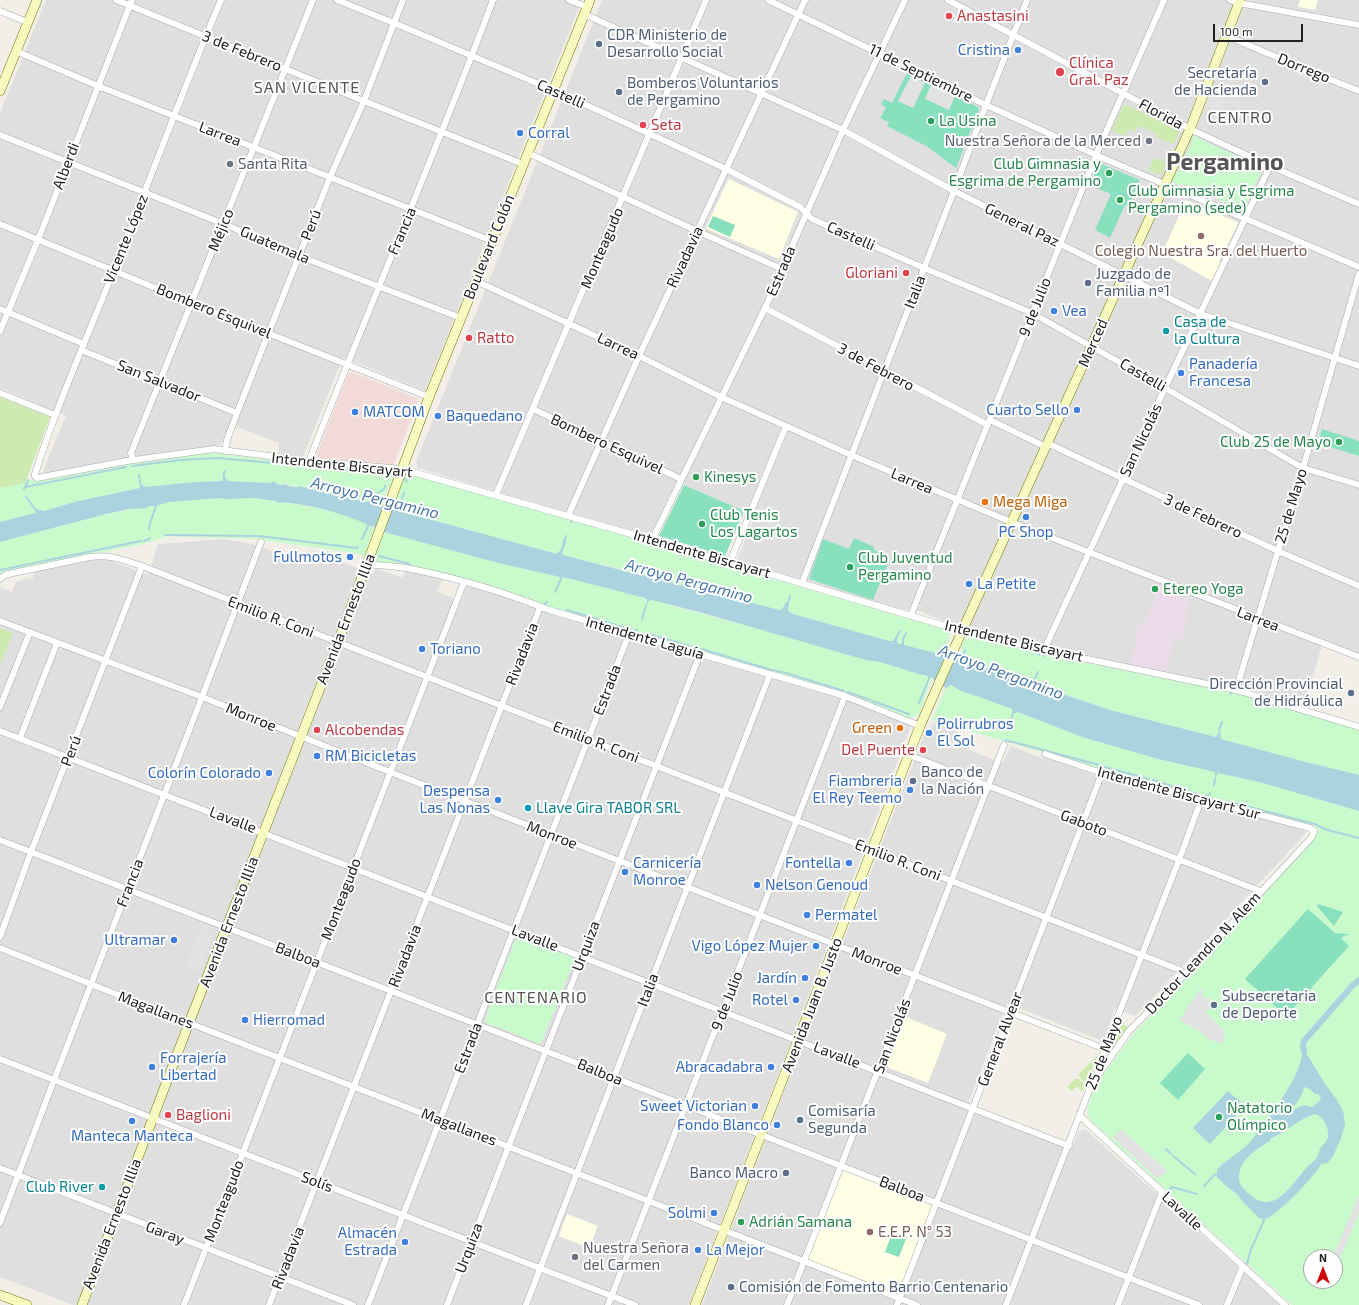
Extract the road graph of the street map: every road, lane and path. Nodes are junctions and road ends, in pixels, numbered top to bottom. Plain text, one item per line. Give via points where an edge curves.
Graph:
1 (36, 0) edge
2 (116, 0) edge
3 (221, 0) edge
4 (314, 0) edge
5 (337, 0) edge
6 (403, 0) edge
7 (492, 0) edge
8 (569, 0) edge
9 (706, 0) edge
10 (768, 0) edge
11 (804, 0) edge
12 (905, 0) edge
13 (948, 0) edge
14 (1027, 0) edge
15 (1164, 0) edge
16 (1236, 1) edge
17 (131, 3) edge
18 (587, 7) edge
19 (0, 11) edge
20 (798, 14) junction
21 (27, 22) junction
22 (394, 22) junction
23 (1359, 25) edge
24 (1014, 35) junction
25 (206, 36) junction
26 (1227, 36) junction
27 (16, 51) junction
28 (880, 53) junction
29 (472, 55) junction
30 (682, 58) junction
31 (286, 69) junction
32 (98, 86) junction
33 (0, 90) edge
34 (553, 90) junction
35 (1359, 90) edge
36 (762, 93) junction
37 (1123, 94) junction
38 (364, 101) junction
39 (986, 105) junction
40 (174, 116) junction
41 (1190, 128) junction
42 (843, 130) junction
43 (442, 131) junction
44 (650, 134) junction
45 (0, 136) edge
46 (254, 147) junction
47 (528, 153) junction
48 (1096, 155) junction
49 (68, 162) junction
50 (523, 164) junction
51 (1270, 166) junction
52 (726, 169) junction
53 (330, 177) junction
54 (1165, 184) junction
55 (954, 191) junction
56 (144, 192) junction
57 (623, 197) junction
58 (1359, 204) edge
59 (410, 210) junction
60 (806, 213) junction
61 (1246, 219) junction
62 (0, 224) edge
63 (224, 224) junction
64 (697, 232) junction
65 (38, 240) junction
66 (492, 241) junction
67 (1061, 244) junction
68 (299, 256) junction
69 (1359, 267) edge
70 (924, 268) junction
71 (782, 269) junction
72 (114, 271) junction
73 (1359, 274) edge
74 (1123, 275) junction
75 (476, 281) junction
76 (378, 286) junction
77 (192, 303) junction
78 (765, 308) junction
79 (0, 309) edge
80 (7, 312) junction
81 (1032, 313) junction
82 (1200, 314) junction
83 (461, 318) junction
84 (569, 324) junction
85 (0, 331) edge
86 (269, 333) junction
87 (1092, 346) junction
88 (82, 347) junction
89 (639, 356) junction
90 (1335, 358) junction
91 (347, 364) junction
92 (1359, 366) edge
93 (884, 371) junction
94 (160, 381) junction
95 (1165, 388) junction
96 (0, 393) edge
97 (429, 397) junction
98 (721, 397) junction
99 (533, 409) junction
100 (237, 413) junction
101 (55, 415) junction
102 (989, 423) junction
103 (786, 426) junction
104 (602, 441) junction
105 (1046, 445) junction
106 (225, 451) junction
107 (851, 455) junction
108 (133, 460) junction
109 (309, 461) junction
110 (1303, 468) junction
111 (402, 469) junction
112 (37, 478) joint
113 (1124, 478) junction
114 (681, 479) junction
115 (1359, 485) edge
116 (496, 495) junction
117 (392, 496) joint
118 (957, 500) junction
119 (568, 516) junction
120 (1011, 522) junction
121 (652, 540) junction
122 (261, 542) dead end
123 (1278, 551) junction
124 (1089, 553) junction
125 (730, 562) junction
126 (367, 564) junction
127 (142, 566) junction
128 (0, 579) edge
129 (464, 582) junction
130 (802, 583) junction
131 (1359, 586) edge
132 (237, 604) junction
133 (540, 607) junction
134 (911, 615) junction
135 (1257, 618) junction
136 (0, 621) edge
137 (962, 631) junction
138 (30, 632) junction
139 (629, 634) junction
140 (338, 642) junction
141 (57, 643) junction
142 (1044, 650) junction
143 (700, 654) junction
144 (1359, 657) edge
145 (106, 661) junction
146 (770, 674) junction
147 (427, 677) junction
148 (1236, 690) junction
149 (845, 696) junction
150 (202, 697) junction
151 (930, 705) joint
152 (502, 706) junction
153 (0, 707) edge
154 (920, 726) junction
155 (1359, 727) edge
156 (0, 731) edge
157 (301, 737) junction
158 (20, 738) junction
159 (588, 739) junction
160 (1004, 745) dead end
161 (1045, 754) dead end
162 (909, 755) junction
163 (69, 757) junction
164 (656, 765) junction
165 (390, 772) junction
166 (1102, 773) junction
167 (989, 786) junction
168 (724, 793) junction
169 (164, 794) junction
170 (1201, 800) junction
171 (465, 801) junction
172 (797, 821) junction
173 (1083, 823) junction
174 (1314, 831) joint
175 (264, 832) junction
176 (551, 835) junction
177 (0, 840) edge
178 (872, 850) junction
179 (31, 852) junction
180 (1179, 860) junction
181 (620, 861) junction
182 (353, 867) junction
183 (952, 881) junction
184 (688, 888) junction
185 (128, 890) junction
186 (1260, 892) junction
187 (428, 896) junction
188 (760, 915) junction
189 (1047, 918) junction
190 (227, 928) junction
191 (514, 930) junction
192 (0, 937) edge
193 (835, 945) junction
194 (0, 948) edge
195 (1142, 955) junction
196 (582, 956) junction
197 (317, 962) junction
198 (1184, 975) junction
199 (915, 976) junction
200 (650, 983) junction
201 (91, 985) junction
202 (391, 991) junction
203 (723, 1011) junction
204 (1010, 1013) junction
205 (189, 1023) junction
206 (478, 1024) junction
207 (798, 1040) junction
208 (1105, 1049) junction
209 (546, 1051) junction
210 (279, 1058) junction
211 (0, 1059) edge
212 (878, 1071) junction
213 (614, 1078) junction
214 (1096, 1078) junction
215 (54, 1080) junction
216 (354, 1086) junction
217 (686, 1106) junction
218 (973, 1108) junction
219 (1080, 1116) junction
220 (153, 1118) junction
221 (440, 1120) junction
222 (761, 1135) junction
223 (508, 1146) junction
224 (1069, 1146) junction
225 (242, 1153) junction
226 (841, 1166) junction
227 (0, 1168) edge
228 (576, 1173) junction
229 (18, 1175) junction
230 (317, 1182) junction
231 (1162, 1192) junction
232 (649, 1201) junction
233 (936, 1202) junction
234 (116, 1214) junction
235 (403, 1215) junction
236 (0, 1223) edge
237 (724, 1230) junction
238 (1032, 1239) junction
239 (472, 1242) junction
240 (206, 1248) junction
241 (804, 1261) junction
242 (1243, 1266) junction
243 (540, 1268) junction
244 (280, 1277) junction
245 (1128, 1277) junction
246 (0, 1295) edge
247 (612, 1296) junction
248 (899, 1298) junction
249 (27, 1305) edge
250 (82, 1305) edge
251 (184, 1305) edge
252 (269, 1305) edge
253 (353, 1305) edge
254 (368, 1305) edge
255 (447, 1305) edge
256 (526, 1305) edge
257 (608, 1305) edge
258 (635, 1305) edge
259 (695, 1305) edge
260 (787, 1305) edge
261 (897, 1305) edge
262 (917, 1305) edge
263 (1006, 1305) edge
264 (1118, 1305) edge
265 (1199, 1305) edge
266 (1227, 1305) edge
267 (1285, 1305) edge

1 - 21 main road
2 - 17 street, 3 de Febrero
3 - 25 street, Vicente López
4 - 31 street, Méjico
5 - 22 street, Castelli
6 - 22 street, Perú
7 - 29 street, Francia
8 - 18 street, General Paz
9 - 30 street, Monteagudo
10 - 20 street, 11 de Septiembre
11 - 20 street, Rivadavia
12 - 28 street, Estrada
13 - 24 street, Florida
14 - 24 street, Italia
15 - 37 street, 9 de Julio
16 - 23 street
16 - 26 main road, Merced
17 - 25 street, 3 de Febrero
17 - 32 street, Alberdi
18 - 30 street, General Paz
18 - 34 main road, Boulevard Colón
19 - 21 street
20 - 28 street, 11 de Septiembre
20 - 36 street, Rivadavia
21 - 27 main road
22 - 29 street, Castelli
22 - 38 street, Perú
24 - 37 street, Florida
24 - 39 street, Italia
25 - 31 street, 3 de Febrero
25 - 40 street, Vicente López
26 - 35 street, Dorrego
26 - 41 main road, Merced
27 - 32 street, Larrea
27 - 33 main road
28 - 39 street, 11 de Septiembre
28 - 42 street, Estrada
29 - 34 street, Castelli
29 - 43 street, Francia
30 - 36 street, General Paz
30 - 44 street, Monteagudo
31 - 38 street, 3 de Febrero
31 - 46 street, Méjico
32 - 40 street, Larrea
32 - 49 street, Alberdi
34 - 44 street, Castelli
34 - 47 main road, Boulevard Colón
36 - 42 street, General Paz
36 - 52 street, Rivadavia
37 - 41 street, Florida
37 - 48 street, 9 de Julio
38 - 43 street, 3 de Febrero
38 - 53 street, Perú
39 - 48 street, 11 de Septiembre
39 - 55 street, Italia
40 - 46 street, Larrea
40 - 56 street, Vicente López
41 - 51 street, Florida
41 - 54 main road, Merced
42 - 55 street, General Paz
42 - 60 street, Estrada
43 - 50 street, 3 de Febrero
43 - 59 street, Francia
44 - 52 street, Castelli
44 - 57 street, Monteagudo
45 - 49 street, Guatemala
46 - 53 street, Larrea
46 - 63 street, Méjico
47 - 50 main road, Boulevard Colón
47 - 57 street
48 - 54 street, 11 de Septiembre
48 - 67 street, 9 de Julio
49 - 56 street, Guatemala
49 - 65 street, Alberdi
50 - 66 main road, Boulevard Colón
51 - 58 street, Florida
51 - 61 street, San Nicolás
52 - 60 street, Castelli via 800,207
52 - 64 street, Rivadavia
53 - 59 street, Larrea
53 - 68 street, Perú
54 - 61 street, 11 de Septiembre
54 - 74 main road, Merced
55 - 67 street, General Paz
55 - 70 street, Italia
56 - 63 street, Guatemala
56 - 72 street, Vicente López
57 - 64 street
57 - 84 street, Monteagudo
59 - 66 street, Larrea
59 - 76 street, Francia
60 - 70 street, Castelli via 812,219
60 - 71 street, Estrada
61 - 69 street
61 - 82 street, San Nicolás
62 - 65 street, Bombero Esquivel
63 - 68 street, Guatemala
63 - 77 street, Méjico
64 - 71 street
64 - 89 street, Rivadavia
65 - 72 street, Bombero Esquivel
65 - 80 street, Alberdi
66 - 75 main road, Boulevard Colón
67 - 74 street, General Paz
67 - 81 street, 9 de Julio
68 - 76 street, Guatemala
68 - 86 street, Perú
70 - 81 street, Castelli
70 - 93 street, Italia
71 - 78 street, Estrada
72 - 77 street, Bombero Esquivel
72 - 88 street, Vicente López
73 - 90 street, 25 de Mayo
74 - 82 street, General Paz
74 - 87 main road, Merced
75 - 83 main road, Boulevard Colón
75 - 84 street, Larrea
76 - 83 street, Guatemala
76 - 91 street, Francia
77 - 86 street, Bombero Esquivel
77 - 94 street, Méjico
78 - 93 street, 3 de Febrero
78 - 98 street, Estrada
79 - 80 street, San Salvador
80 - 85 street, Alberdi
80 - 88 street, San Salvador
81 - 87 street, Castelli
81 - 102 street, 9 de Julio
82 - 90 street, General Paz
82 - 95 street, San Nicolás
83 - 97 main road, Boulevard Colón
84 - 89 street, Larrea
84 - 99 street, Monteagudo
86 - 91 street, Bombero Esquivel
86 - 100 street, Perú
87 - 95 street, Castelli
87 - 105 main road, Merced
88 - 94 street, San Salvador
88 - 101 street, Vicente López
89 - 98 street, Larrea
89 - 104 street, Rivadavia
90 - 92 street, General Paz
90 - 110 street, 25 de Mayo
91 - 97 street, Bombero Esquivel
91 - 109 street, Francia
93 - 102 street, 3 de Febrero
93 - 107 street, Italia
94 - 100 street, San Salvador
94 - 108 street, Méjico via 130,453
95 - 110 street, Castelli
95 - 113 street, San Nicolás
96 - 101 street
97 - 111 main road, Boulevard Colón
98 - 103 street, Larrea
98 - 114 street, Estrada
99 - 104 street, Bombero Esquivel
99 - 116 street, Monteagudo
100 - 106 street, Perú
101 - 112 street, Vicente López via 35,474
102 - 105 street, 3 de Febrero
102 - 118 street, 9 de Julio
103 - 107 street, Larrea
103 - 125 street
104 - 114 street, Bombero Esquivel
104 - 119 street, Rivadavia
105 - 113 street, 3 de Febrero
105 - 120 main road, Merced
106 - 108 street, Intendente Biscayart via 214,449
106 - 109 street, Intendente Biscayart
107 - 118 street, Larrea
107 - 130 street, Italia
108 - 112 street, Intendente Biscayart
109 - 111 street, Intendente Biscayart
110 - 115 street, Castelli
110 - 123 street, 25 de Mayo
111 - 116 street, Intendente Biscayart
111 - 117 main road, Boulevard Colón
113 - 123 street, 3 de Febrero
113 - 124 street, San Nicolás
114 - 121 street, Estrada
116 - 119 street, Intendente Biscayart
117 - 126 main road, Avenida Ernesto Illia
118 - 120 street, Larrea
118 - 134 street, 9 de Julio
119 - 121 street, Intendente Biscayart
120 - 124 street, Larrea
120 - 137 main road, Merced
121 - 125 street, Intendente Biscayart
122 - 132 street, Francia
123 - 131 street, 3 de Febrero
123 - 135 street, 25 de Mayo
124 - 135 street, Larrea
124 - 142 street, San Nicolás
125 - 130 street, Intendente Biscayart
126 - 129 street, Intendente Laguía via 415,570
126 - 140 main road, Avenida Ernesto Illia
127 - 128 street, Emilio R. Coni via 102,555 13,573
127 - 132 street, Emilio R. Coni
127 - 145 street, Perú
129 - 133 street, Intendente Laguía
129 - 147 street, Monteagudo
130 - 134 street, Intendente Biscayart
132 - 140 street, Emilio R. Coni
132 - 150 street, Francia
133 - 139 street, Intendente Laguía
133 - 152 street, Rivadavia
134 - 137 street, Intendente Biscayart
135 - 144 street, Larrea
135 - 148 street, 25 de Mayo
136 - 138 street, Monroe
137 - 142 street, Intendente Biscayart
137 - 151 main road, Merced
138 - 141 street, Monroe
138 - 153 street
139 - 143 street, Intendente Laguía
139 - 159 street, Estrada
140 - 147 street, Emilio R. Coni
140 - 157 main road, Avenida Ernesto Illia
141 - 145 street, Monroe
141 - 158 street
142 - 148 street, Intendente Biscayart
143 - 146 street, Intendente Laguía
143 - 164 street, Urquiza
145 - 150 street, Monroe
145 - 163 street, Perú
146 - 149 street, Intendente Laguía
146 - 168 street, Italia
147 - 152 street, Emilio R. Coni
147 - 165 street, Monteagudo
148 - 155 street, Intendente Biscayart
149 - 154 street, Intendente Laguía
149 - 172 street, 9 de Julio
150 - 157 street, Monroe
150 - 169 street, Francia
151 - 154 main road, Avenida Juan B. Justo
152 - 159 street, Emilio R. Coni
152 - 171 street, Rivadavia
154 - 162 main road, Avenida Juan B. Justo
156 - 158 street, Lavalle
157 - 165 street, Monroe
157 - 175 main road, Avenida Ernesto Illia
158 - 163 street, Lavalle
159 - 164 street, Emilio R. Coni
159 - 176 street, Estrada
160 - 167 street, San Nicolás
161 - 166 street, Intendente Biscayart Sur
162 - 167 street, Gaboto
162 - 178 main road, Avenida Juan B. Justo
163 - 169 street, Lavalle
163 - 179 street, Perú
164 - 168 street, Emilio R. Coni
164 - 181 street, Urquiza
165 - 171 street, Monroe
165 - 182 street, Monteagudo
166 - 170 street, Intendente Biscayart Sur
166 - 173 street, General Alvear
167 - 173 street, Gaboto
167 - 183 street, San Nicolás
168 - 172 street, Emilio R. Coni
168 - 184 street, Italia
169 - 175 street, Lavalle
169 - 185 street, Francia
170 - 174 street, Intendente Biscayart Sur
170 - 180 street, 25 de Mayo
171 - 176 street, Monroe
171 - 187 street, Rivadavia
172 - 178 street, Emilio R. Coni
172 - 188 street, 9 de Julio
173 - 180 street, Gaboto
173 - 189 street, General Alvear
174 - 186 street, Doctor Leandro N. Alem via 1312,837
175 - 182 street, Lavalle
175 - 190 main road, Avenida Ernesto Illia
176 - 181 street, Monroe
176 - 191 street, Estrada
177 - 179 street, Balboa
178 - 183 street, Emilio R. Coni
178 - 193 main road, Avenida Juan B. Justo
179 - 185 street, Balboa
179 - 192 street, Perú
180 - 186 street, Gaboto
180 - 195 street, 25 de Mayo
181 - 184 street, Monroe
181 - 196 street, Urquiza
182 - 187 street, Lavalle
182 - 197 street, Monteagudo
183 - 189 street, Emilio R. Coni
183 - 199 street, San Nicolás
184 - 188 street, Monroe
184 - 200 street, Italia
185 - 190 street, Balboa
185 - 201 street, Francia
186 - 198 street, Doctor Leandro N. Alem
187 - 191 street, Lavalle
187 - 202 street, Rivadavia
188 - 193 street, Monroe
188 - 203 street, 9 de Julio
189 - 195 street, Emilio R. Coni
189 - 204 street, General Alvear
190 - 197 street, Balboa
190 - 205 main road, Avenida Ernesto Illia
191 - 196 street, Lavalle
191 - 206 street, Estrada
193 - 199 street, Monroe
193 - 207 main road, Avenida Juan B. Justo
194 - 201 street, Magallanes
195 - 198 street, Emilio R. Coni via 1180,970
195 - 208 street, 25 de Mayo
196 - 200 street, Lavalle
196 - 209 street, Urquiza
197 - 202 street, Balboa
197 - 210 street, Monteagudo
198 - 214 street, Doctor Leandro N. Alem via 1129,1031
199 - 204 street, Monroe
199 - 212 street, San Nicolás
200 - 203 street, Lavalle
200 - 213 street, Italia
201 - 205 street, Magallanes
201 - 215 street, Francia
202 - 206 street, Balboa
202 - 216 street, Rivadavia
203 - 207 street, Lavalle
203 - 217 street, 9 de Julio
204 - 208 street, Monroe
204 - 218 street, General Alvear
205 - 210 street, Magallanes
205 - 220 main road, Avenida Ernesto Illia
206 - 209 street, Balboa
206 - 221 street, Estrada
207 - 212 street, Lavalle
207 - 222 main road, Avenida Juan B. Justo
208 - 214 street, 25 de Mayo
209 - 213 street, Balboa
209 - 223 street, Urquiza
210 - 216 street, Magallanes
210 - 225 street, Monteagudo
211 - 215 street, Solís
212 - 218 street, Lavalle
212 - 226 street, San Nicolás
213 - 217 street, Balboa
213 - 228 street, Italia
214 - 219 street, 25 de Mayo
215 - 220 street, Solís
215 - 229 street, Francia
216 - 221 street, Magallanes
216 - 230 street, Rivadavia
217 - 222 street, Balboa
217 - 232 street, 9 de Julio
218 - 224 street, Lavalle
218 - 233 street, General Alvear
219 - 224 street, 25 de Mayo
219 - 231 street, Lavalle
220 - 225 street, Solís
220 - 234 main road, Avenida Ernesto Illia
221 - 223 street, Magallanes
221 - 235 street, Estrada
222 - 226 street, Balboa
222 - 237 main road, Avenida Juan B. Justo
223 - 228 street, Magallanes
223 - 239 street, Urquiza
224 - 238 street, 25 de Mayo
225 - 230 street, Solís
225 - 240 street, Monteagudo
226 - 233 street, Balboa
226 - 241 street, San Nicolás
227 - 229 street, Garay
228 - 232 street, Magallanes
228 - 243 street, Italia
229 - 234 street, Garay
229 - 236 street, Francia
230 - 235 street, Solís
230 - 244 street, Rivadavia
231 - 242 street, Lavalle
231 - 245 street
232 - 237 street, Magallanes
232 - 247 street, 9 de Julio
233 - 238 street, Balboa
233 - 248 street, General Alvear
234 - 240 street, Garay
234 - 250 main road, Avenida Ernesto Illia
235 - 239 street, Solís
235 - 254 street, Estrada
237 - 241 street, Magallanes
237 - 259 main road, Avenida Juan B. Justo
238 - 245 street, Balboa
238 - 263 street, 25 de Mayo
239 - 243 street, Solís
239 - 255 street, Urquiza
240 - 244 street, Garay
240 - 251 street, Monteagudo
241 - 248 street, Magallanes
241 - 260 street, San Nicolás
242 - 266 street
242 - 267 street, Lavalle
243 - 247 street, Solís
243 - 256 street, Italia
244 - 252 street, Rivadavia
244 - 253 street, Garay
245 - 264 street
245 - 265 street, Balboa
246 - 249 main road
247 - 257 street, 9 de Julio
247 - 258 street, Solís
248 - 261 street, General Alvear
248 - 262 street, Magallanes

